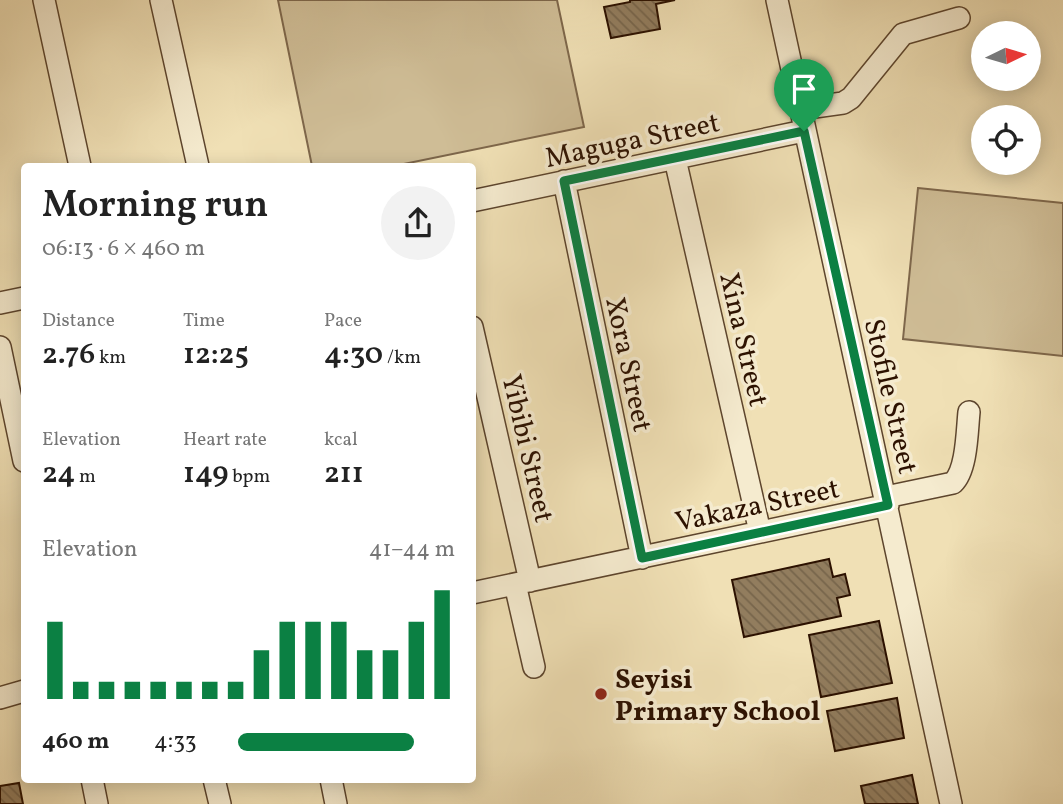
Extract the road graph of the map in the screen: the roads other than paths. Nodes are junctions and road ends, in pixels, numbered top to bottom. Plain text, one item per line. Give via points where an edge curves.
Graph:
1 (44, 0) edge
2 (161, 0) edge
3 (777, 0) edge
4 (959, 18) dead end
5 (800, 109) junction
6 (804, 131) junction
7 (675, 159) junction
8 (79, 163) edge
9 (197, 163) edge
10 (564, 181) junction
11 (476, 200) edge
12 (21, 299) edge
13 (0, 303) edge
14 (0, 347) edge
15 (476, 347) edge
16 (969, 412) dead end
17 (21, 447) edge
18 (887, 501) junction
19 (760, 532) junction
20 (642, 558) junction
21 (523, 582) junction
22 (476, 592) edge
23 (534, 667) dead end
24 (21, 692) edge
25 (0, 698) edge
26 (93, 783) edge
27 (215, 783) edge
28 (332, 783) edge
29 (97, 804) edge
30 (220, 804) edge
31 (336, 804) edge
32 (951, 804) edge

1 - 8 street
2 - 9 street
3 - 5 street, Stofile Street
4 - 5 street via 902,34 843,103
5 - 6 street, Stofile Street
6 - 7 street, Maguga Street
6 - 18 street, Stofile Street
7 - 10 street, Maguga Street
7 - 19 street, Xina Street
10 - 11 street, Maguga Street
10 - 20 street, Xora Street
12 - 13 street
14 - 17 street
15 - 21 street, Yibibi Street
16 - 18 street, Vakaza Street via 958,478
18 - 19 street, Vakaza Street
18 - 32 street, Stofile Street
19 - 20 street, Vakaza Street
20 - 21 street, Vakaza Street
21 - 22 street, Vakaza Street
21 - 23 street, Yibibi Street
24 - 25 street
26 - 29 street
27 - 30 street
28 - 31 street

